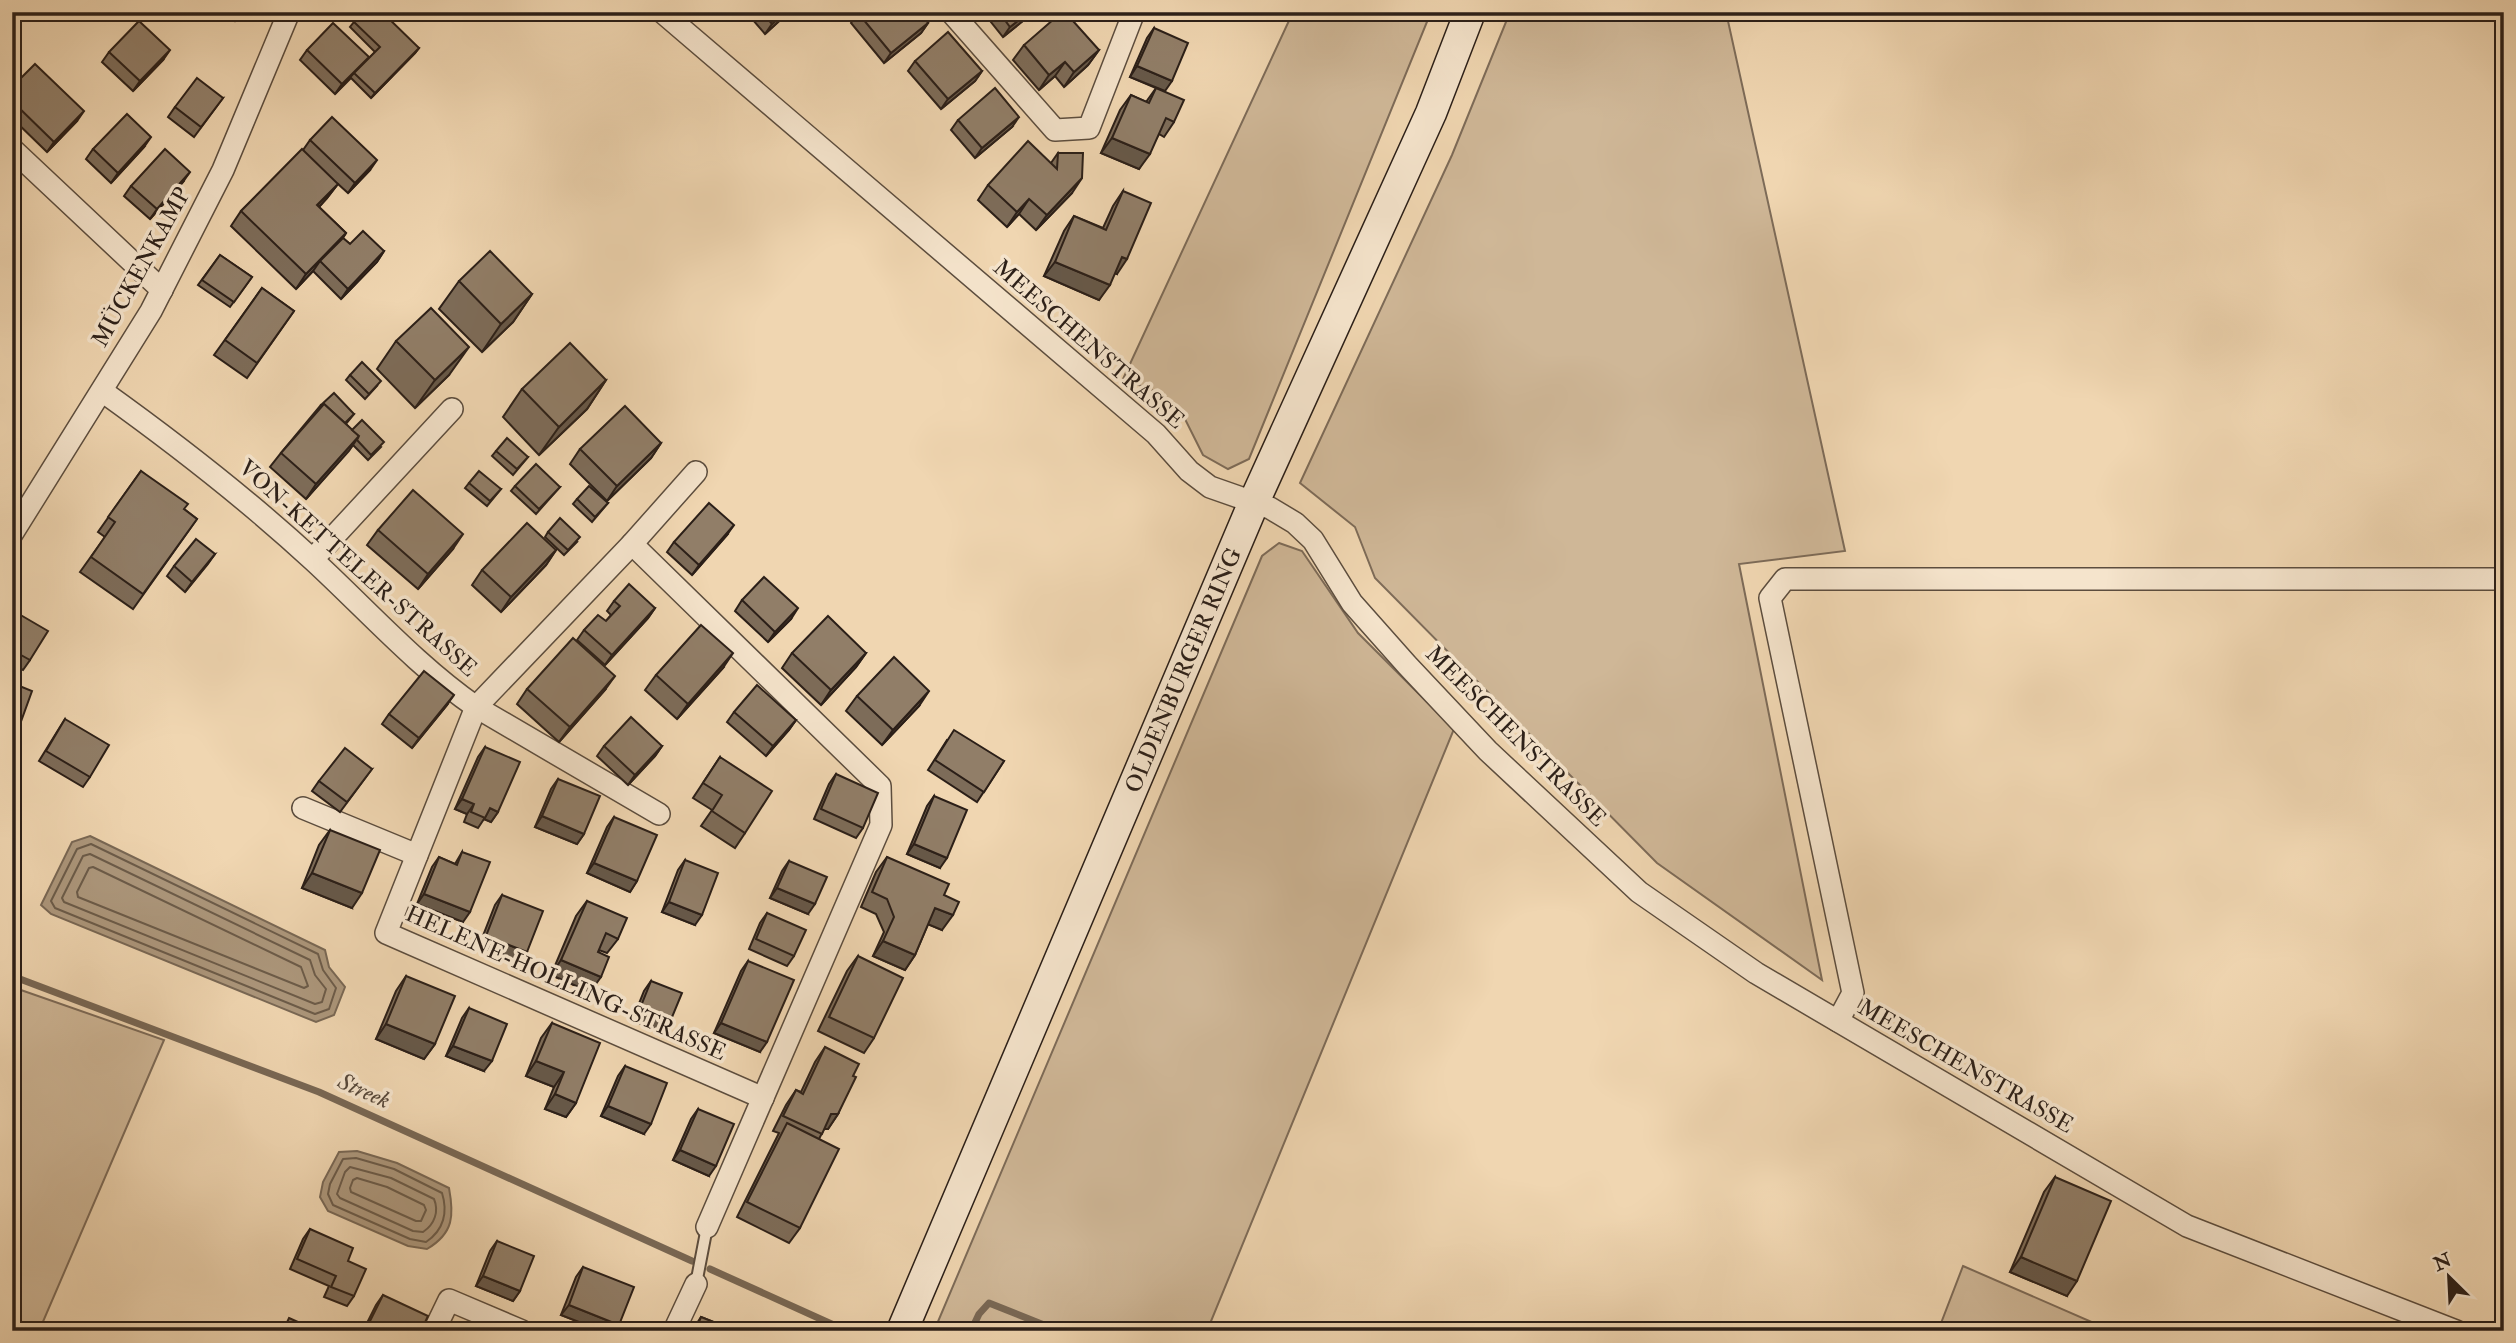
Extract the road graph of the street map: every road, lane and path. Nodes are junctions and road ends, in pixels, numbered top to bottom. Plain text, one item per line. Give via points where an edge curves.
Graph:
1 (289, 12) edge
2 (662, 12) edge
3 (951, 12) edge
4 (1135, 12) edge
5 (1470, 12) edge
6 (12, 149) edge
7 (162, 290) junction
8 (102, 391) junction
9 (452, 409) dead end
10 (696, 472) dead end
11 (1254, 502) junction
12 (12, 534) edge
13 (632, 544) junction
14 (313, 559) junction
15 (2504, 579) edge
16 (476, 707) junction
17 (303, 808) dead end
18 (659, 814) dead end
19 (417, 855) junction
20 (1838, 1021) junction
21 (763, 1098) junction
22 (707, 1227) joint
23 (696, 1284) joint
24 (434, 1331) edge
25 (522, 1331) edge
26 (674, 1331) edge
27 (902, 1331) edge
28 (2456, 1331) edge

1 - 7 street, MÜCKENKAMP via 223,170
2 - 11 street, MEESCHENSTRASSE via 1156,434 1189,471 1210,487
3 - 4 street via 1055,130 1089,128
5 - 11 main road, OLDENBURGER RING via 1431,113
6 - 7 street
7 - 8 street, MÜCKENKAMP
8 - 12 street, MÜCKENKAMP
8 - 14 street, VON-KETTELER-STRASSE via 229,485
9 - 14 street
10 - 13 street
11 - 20 street, MEESCHENSTRASSE via 1295,523 1313,540 1352,603 1407,665 1488,751 1640,892 1756,972
11 - 27 main road, OLDENBURGER RING
13 - 16 street
13 - 21 street via 880,786 881,825
14 - 16 street, VON-KETTELER-STRASSE via 447,687
15 - 20 street via 1785,579 1770,598 1853,993
16 - 18 street, VON-KETTELER-STRASSE
16 - 19 street, HELENE-HOLLING-STRASSE
17 - 19 street
19 - 21 street, HELENE-HOLLING-STRASSE via 386,933
20 - 28 street, MEESCHENSTRASSE via 2187,1226
21 - 22 street
22 - 23 lane
23 - 26 street
24 - 25 street via 449,1300

